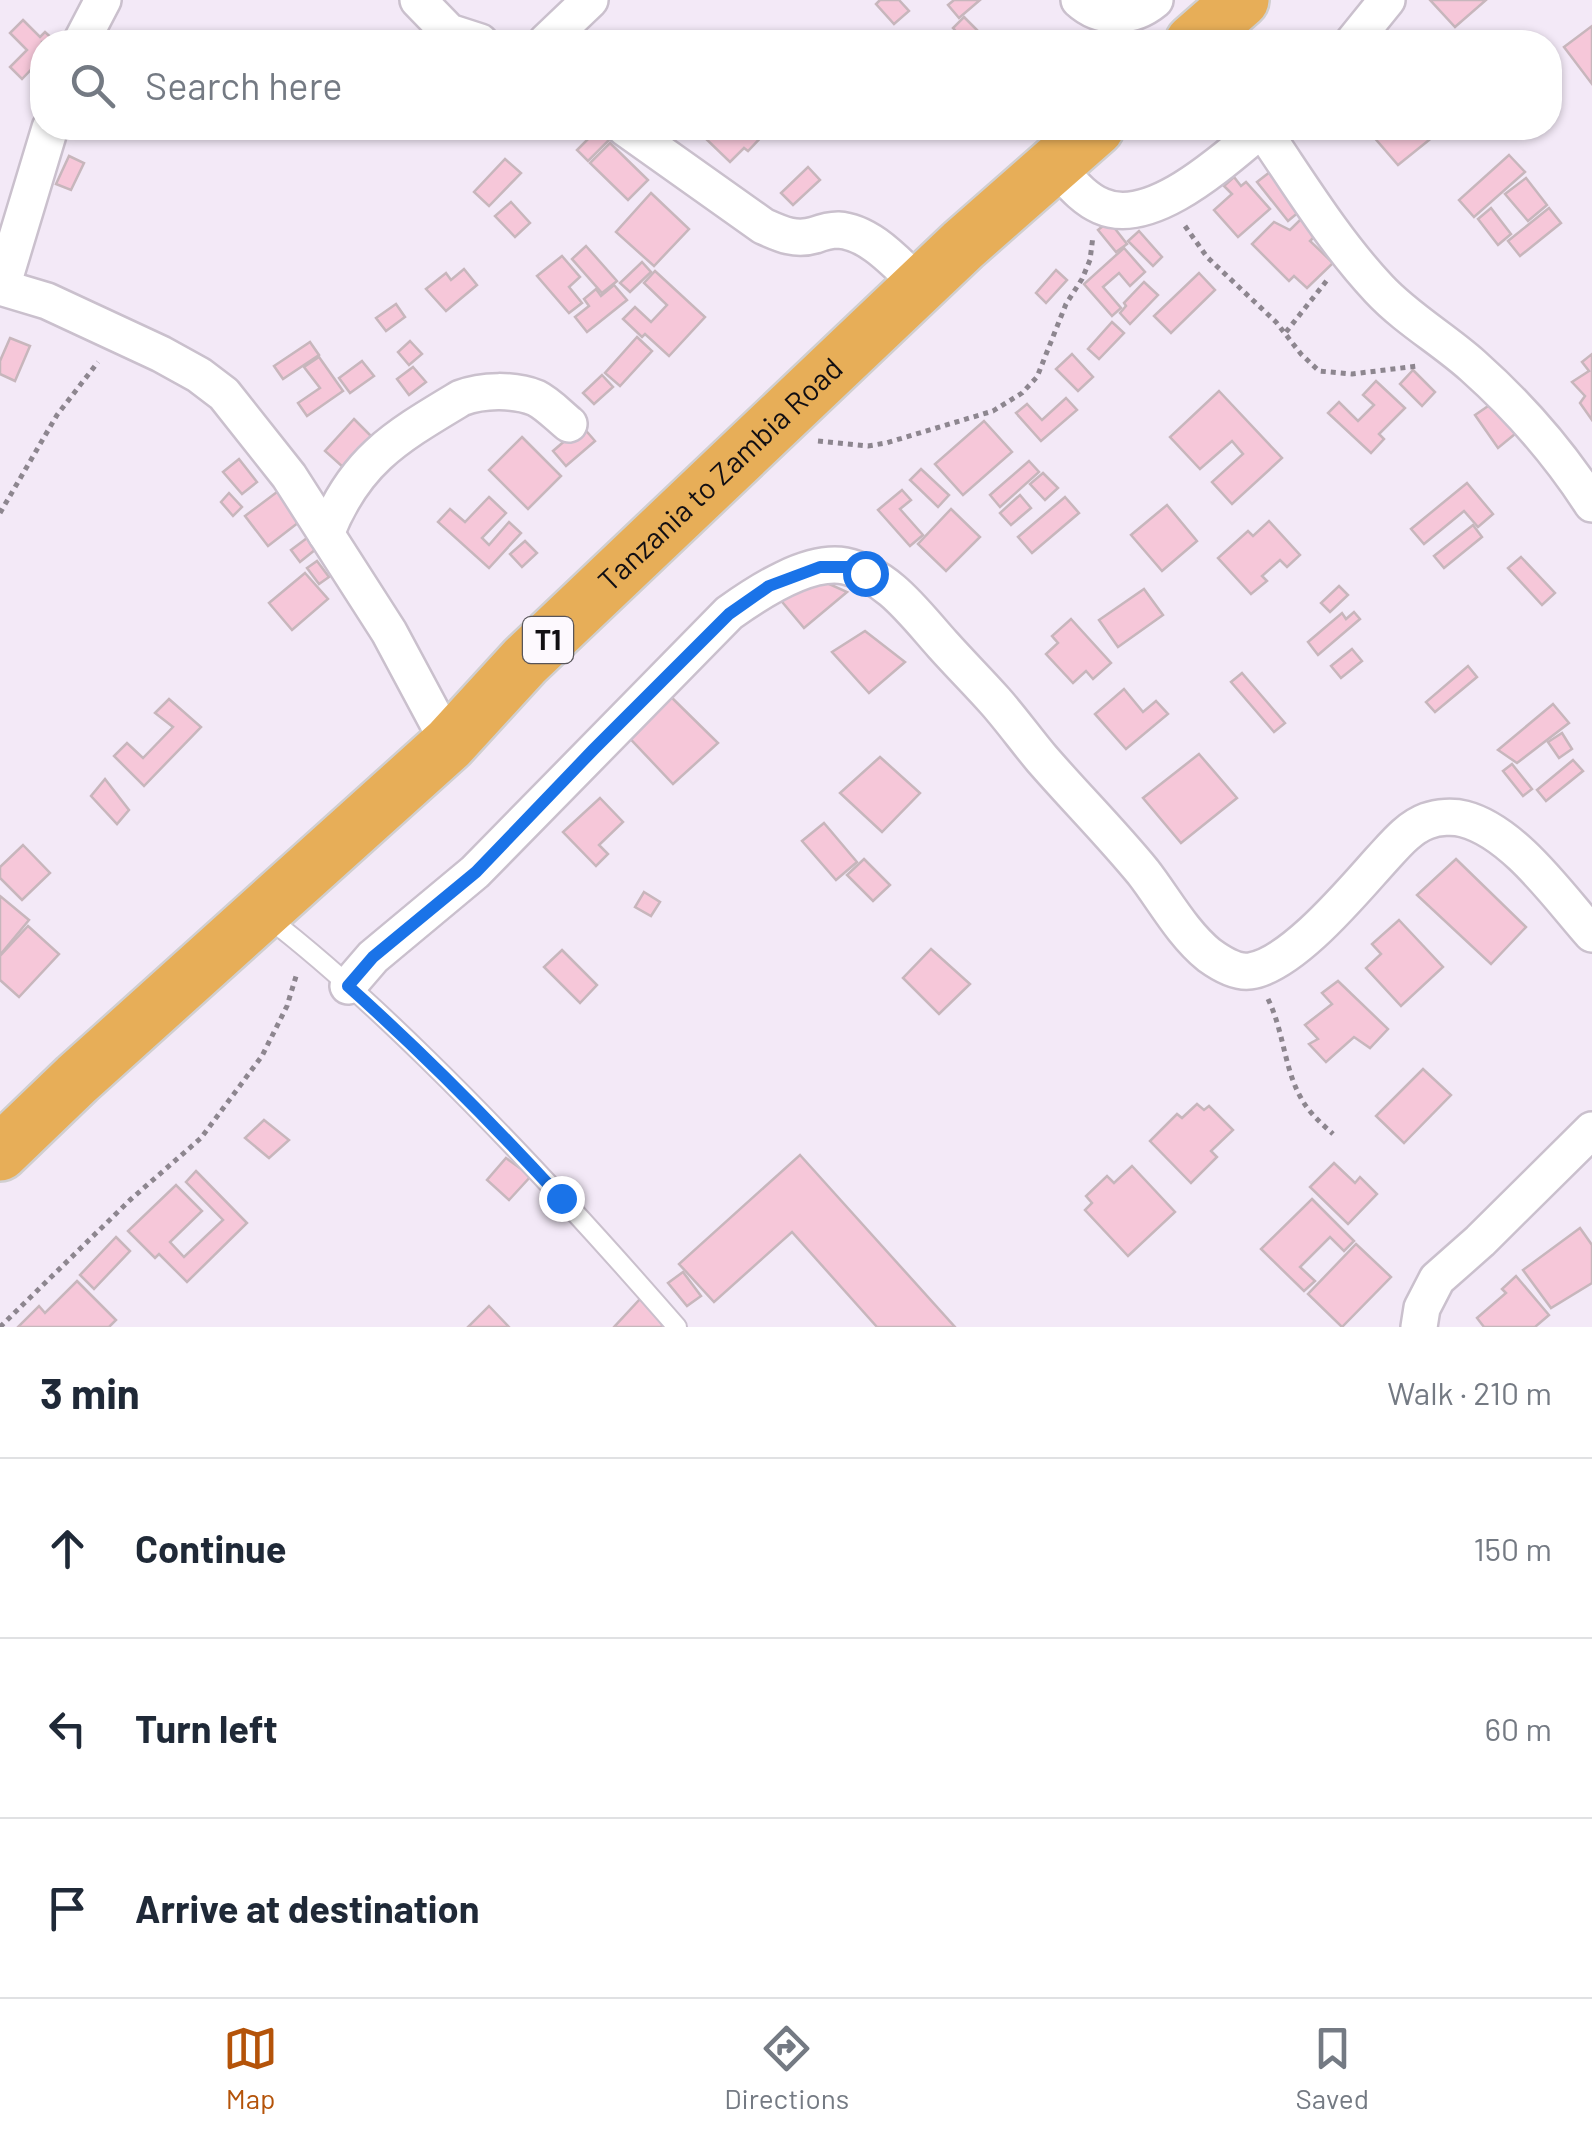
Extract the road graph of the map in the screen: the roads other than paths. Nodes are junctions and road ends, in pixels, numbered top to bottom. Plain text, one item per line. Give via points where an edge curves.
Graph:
1 (104, 0) edge
2 (418, 0) edge
3 (590, 0) edge
4 (1079, 0) edge
5 (1155, 0) edge
6 (1241, 0) edge
7 (1387, 0) edge
8 (88, 30) edge
9 (446, 30) edge
10 (559, 30) edge
11 (1207, 30) edge
12 (1363, 30) edge
13 (46, 140) edge
14 (641, 140) edge
15 (1082, 140) edge
16 (1248, 140) edge
17 (1271, 140) edge
18 (1054, 165) junction
19 (921, 286) junction
20 (1, 287) edge
21 (569, 424) dead end
22 (1592, 504) edge
23 (326, 534) junction
24 (448, 744) junction
25 (262, 913) junction
26 (1592, 934) edge
27 (348, 986) junction
28 (1592, 1130) edge
29 (0, 1153) edge
30 (677, 1327) edge
31 (1419, 1327) edge

1 - 8 street
2 - 9 street
3 - 10 street
4 - 5 street via 1095,12 1123,14
6 - 11 highway
7 - 12 street
13 - 20 street
14 - 19 street via 763,226 797,238 834,230 860,236
15 - 18 highway, Tanzania to Zambia Road / T1
16 - 18 street via 1200,178 1144,208 1114,210 1095,203
17 - 22 street via 1348,253 1396,305 1501,392
18 - 19 highway, Tanzania to Zambia Road / T1
19 - 24 highway, Tanzania to Zambia Road / T1 via 526,661
20 - 23 street via 47,301 199,375 224,394
21 - 23 street via 525,395 461,398 380,451
23 - 24 street via 389,632
24 - 25 highway, Tanzania to Zambia Road / T1
25 - 27 lane
25 - 29 highway, Tanzania to Zambia Road / T1
26 - 27 street via 1500,837 1464,819 1437,819 1416,826 1282,958 1251,971 1224,964 1194,940 1143,872 894,592 865,573 827,565 769,586 729,614 476,872 373,957
27 - 30 lane via 494,1126
28 - 31 street via 1437,1279

